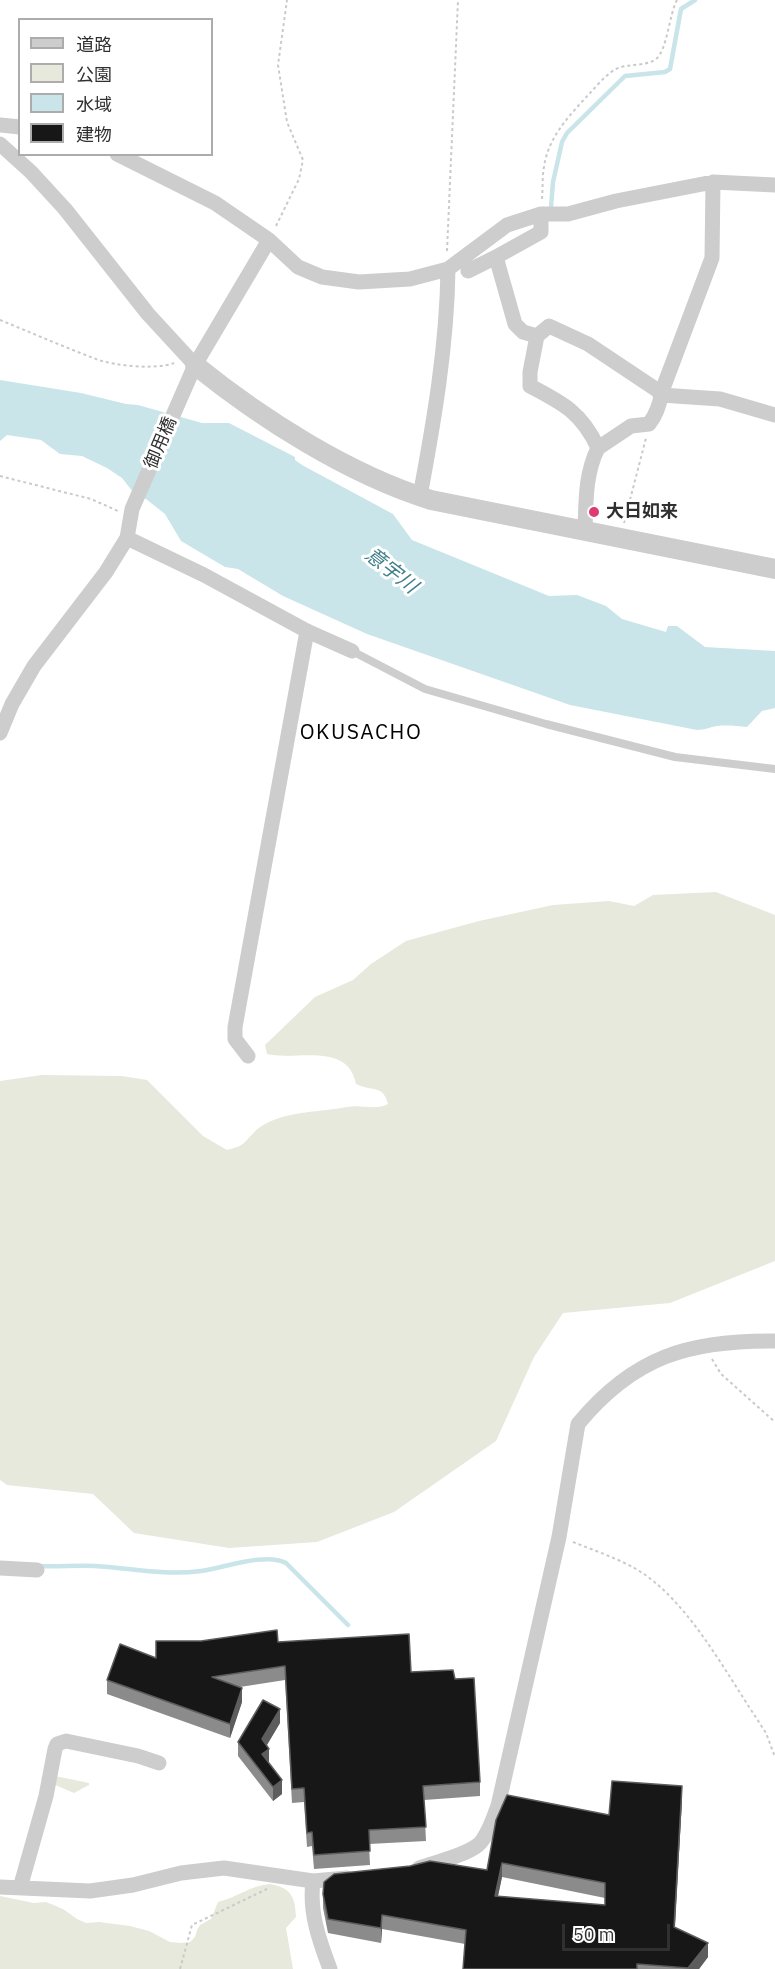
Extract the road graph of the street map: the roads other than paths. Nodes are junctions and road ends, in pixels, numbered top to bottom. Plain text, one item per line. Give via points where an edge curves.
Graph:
1 (0, 125) edge
2 (18, 127) edge
3 (0, 144) edge
4 (121, 156) edge
5 (713, 182) junction
6 (775, 185) edge
7 (542, 214) junction
8 (269, 240) junction
9 (496, 257) junction
10 (448, 269) junction
11 (468, 271) dead end
12 (537, 336) junction
13 (190, 365) junction
14 (661, 395) junction
15 (775, 415) edge
16 (598, 448) junction
17 (420, 496) junction
18 (585, 531) junction
19 (127, 537) junction
20 (775, 569) edge
21 (307, 632) junction
22 (352, 651) joint
23 (0, 733) edge
24 (775, 769) edge
25 (248, 1056) dead end
26 (775, 1341) edge
27 (0, 1568) edge
28 (37, 1570) dead end
29 (159, 1763) dead end
30 (403, 1871) edge
31 (365, 1876) edge
32 (313, 1881) junction
33 (0, 1887) edge
34 (20, 1888) junction
35 (330, 1969) edge

1 - 2 street
3 - 13 street via 65,209
4 - 8 street via 215,203
5 - 6 street
5 - 7 street via 568,214
5 - 14 street via 712,258
7 - 9 street via 541,232
7 - 10 street via 507,225
8 - 10 street via 298,267 322,277 386,282
8 - 13 street, 御用橋
9 - 11 street
9 - 12 street via 515,324
10 - 17 street via 441,372
12 - 14 street via 549,326 588,344
12 - 16 street via 530,386 565,405
13 - 17 street via 287,431 383,482
13 - 19 street, 御用橋 via 132,513
14 - 15 street via 720,399
14 - 16 street via 649,424 631,426
16 - 18 street via 590,464
17 - 18 street
18 - 20 street
19 - 21 street
19 - 23 street, 御用橋 via 106,573 34,666
21 - 22 street
21 - 25 street via 235,1027 235,1039
22 - 24 lane via 425,689 535,721 675,757
26 - 30 street via 709,1343 674,1352 632,1373 578,1424 559,1537 498,1806 478,1845
27 - 28 street
29 - 34 street via 66,1741 57,1744
31 - 32 street
32 - 34 street via 224,1868 90,1891
32 - 35 street via 311,1900
33 - 34 street

